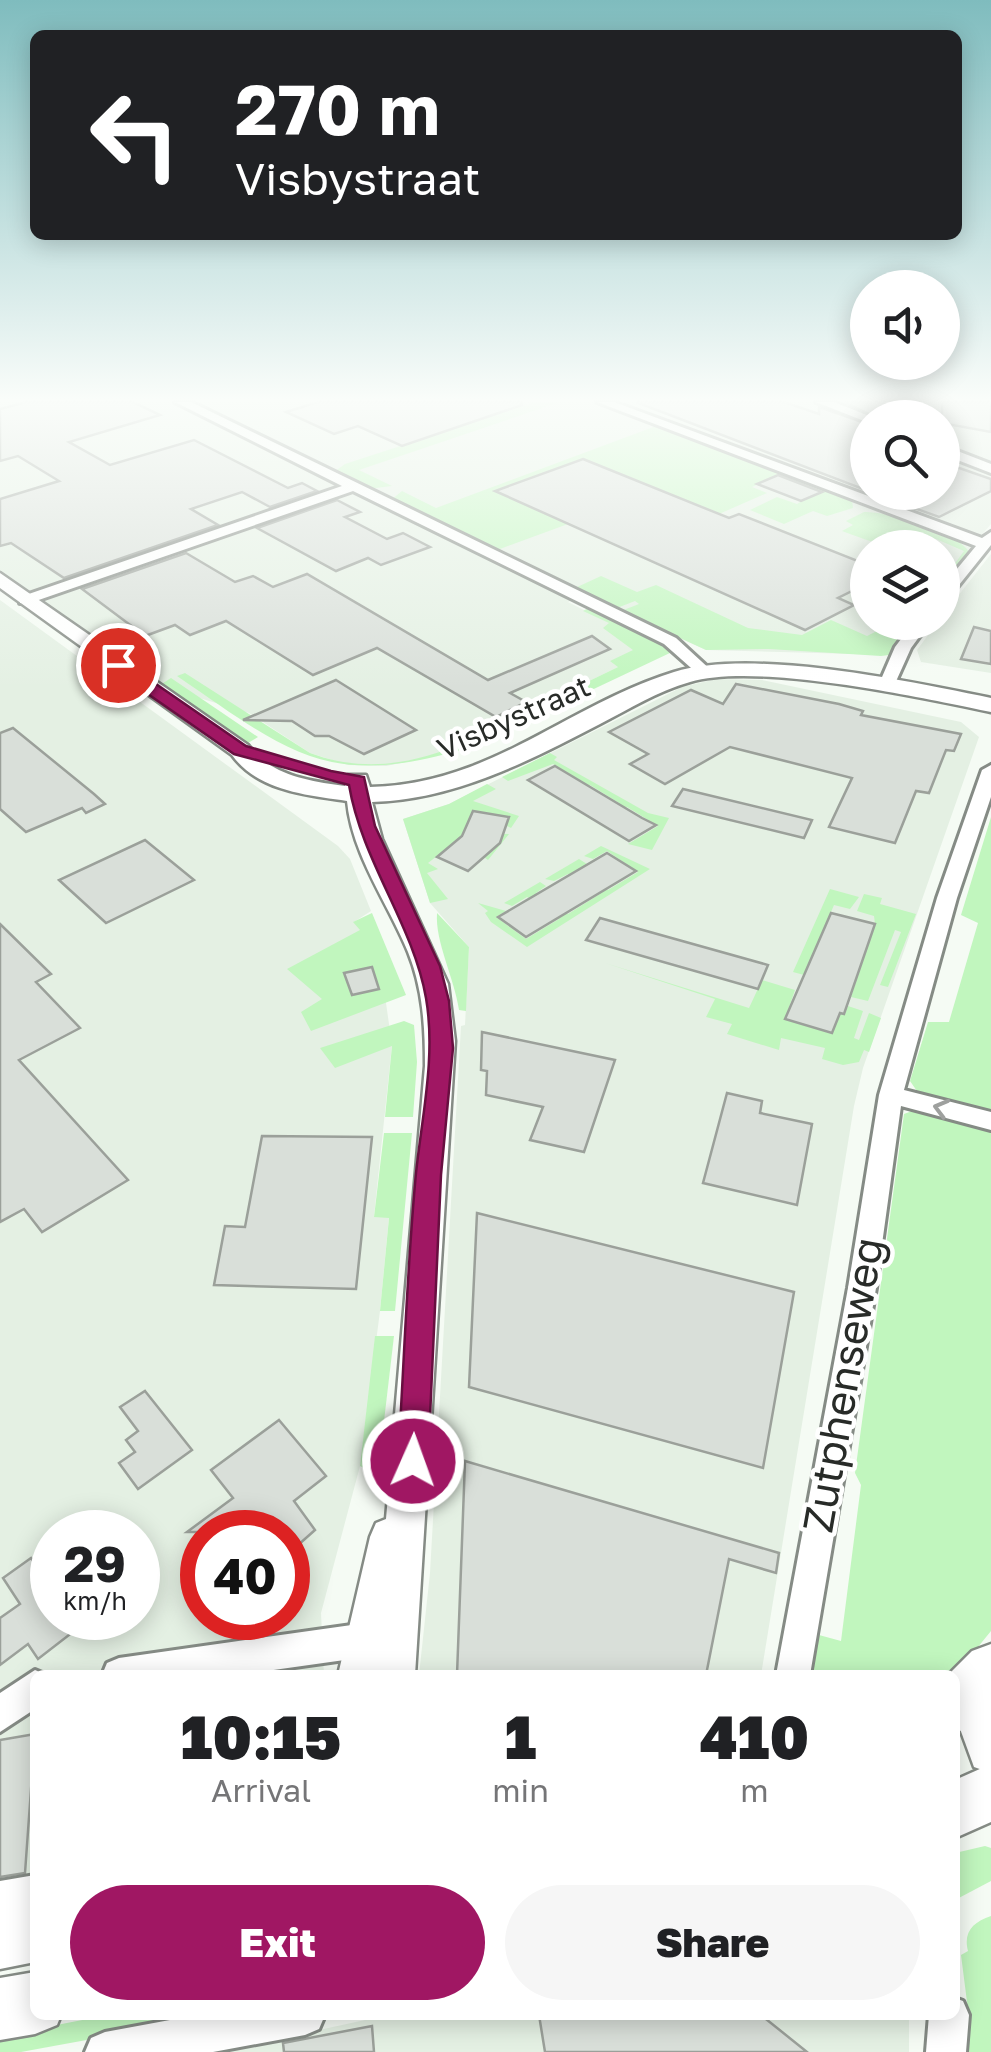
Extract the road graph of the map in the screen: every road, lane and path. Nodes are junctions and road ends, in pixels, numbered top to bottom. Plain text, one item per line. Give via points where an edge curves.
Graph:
1 (320, 498) edge
2 (378, 498) edge
3 (870, 498) edge
4 (988, 540) edge
5 (960, 575) edge
6 (0, 579) edge
7 (25, 600) junction
8 (909, 640) edge
9 (702, 668) junction
10 (890, 677) junction
11 (991, 689) edge
12 (991, 705) edge
13 (991, 770) edge
14 (358, 787) junction
15 (891, 1095) junction
16 (991, 1121) edge
17 (380, 1657) edge
18 (192, 1670) edge
19 (794, 1670) edge
20 (30, 1691) edge
21 (977, 1694) edge
22 (0, 1715) edge
23 (991, 1750) edge
24 (991, 1792) edge
25 (960, 1808) edge
26 (30, 1895) edge
27 (0, 1900) edge
28 (30, 1933) edge
29 (0, 1938) edge
30 (30, 2003) edge
31 (0, 2009) edge
32 (278, 2020) edge
33 (949, 2020) edge
34 (105, 2052) edge
35 (946, 2052) edge

1 - 7 street
2 - 9 street via 670,641
3 - 4 street
4 - 5 street
6 - 7 street, Visbystraat
7 - 14 street, Visbystraat via 272,777 318,790
8 - 10 street
9 - 10 street, Visbystraat
9 - 14 street, Visbystraat via 476,776 420,791
10 - 11 street
10 - 12 street
13 - 15 street, Zutphenseweg
14 - 17 street via 372,842 430,966 441,1048 415,1406
16 -> 15 street
15 - 19 street, Zutphenseweg
17 - 18 street
20 - 22 street
21 - 23 street
24 - 25 main road
26 - 27 street
28 - 29 main road
30 - 31 main road
32 - 34 street
33 - 35 street

